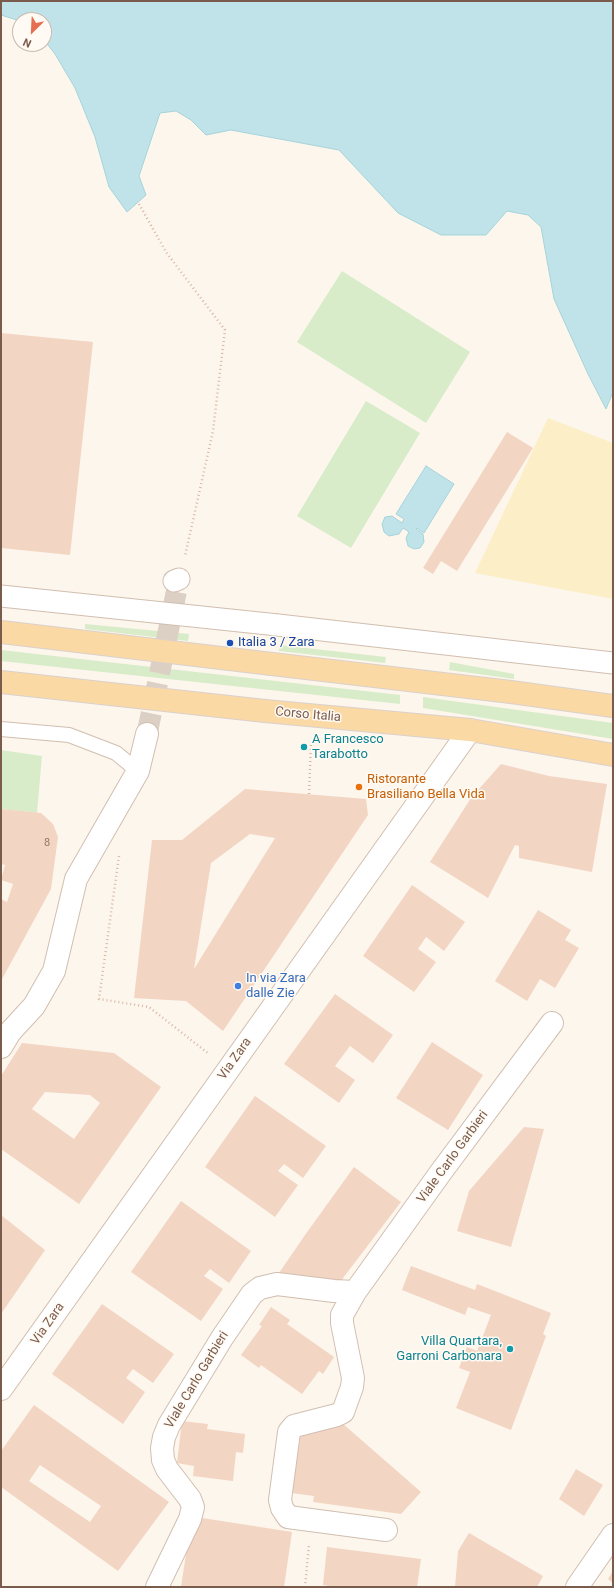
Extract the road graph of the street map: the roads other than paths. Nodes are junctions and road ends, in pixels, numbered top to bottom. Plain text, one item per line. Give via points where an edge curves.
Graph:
1 (1, 596) edge
2 (1, 632) edge
3 (613, 663) edge
4 (1, 682) edge
5 (613, 706) edge
6 (1, 729) edge
7 (470, 730) junction
8 (147, 734) tunnel mouth
9 (613, 755) edge
10 (138, 771) junction
11 (552, 1023) dead end
12 (1, 1047) edge
13 (355, 1292) junction
14 (1, 1389) edge
15 (386, 1530) dead end
16 (613, 1535) edge
17 (157, 1587) edge
18 (577, 1587) edge

1 - 3 street, bridge
2 - 5 main road, bridge
4 - 7 main road, Corso Italia, bridge
6 - 10 lane via 69,735 116,753
7 - 9 main road, Corso Italia
7 - 14 street, Via Zara
8 - 10 street
10 - 12 street via 76,879 54,971 34,1006 10,1032
11 - 13 street, Viale Carlo Garbieri
13 - 15 street, Viale Carlo Garbieri via 342,1315 353,1378 343,1412 294,1426 289,1432 280,1500 288,1517
13 - 17 street, Viale Carlo Garbieri via 278,1284 264,1286 252,1294 222,1338 164,1437 163,1460 193,1507 190,1519
16 - 18 street

